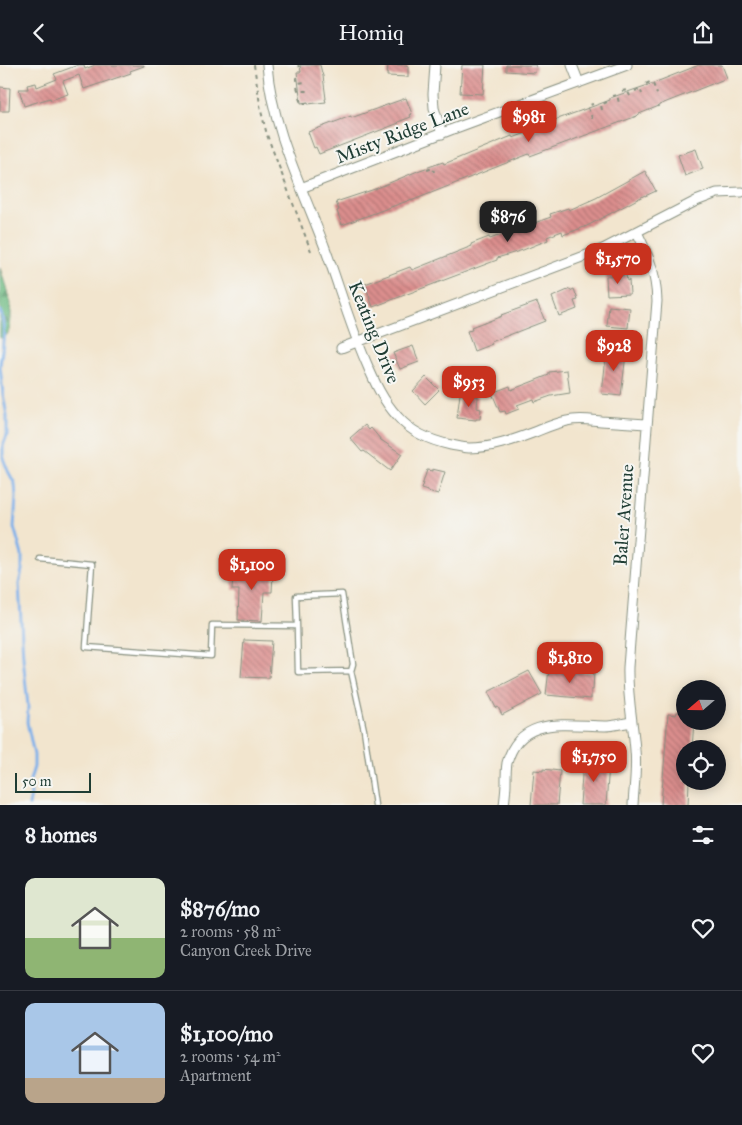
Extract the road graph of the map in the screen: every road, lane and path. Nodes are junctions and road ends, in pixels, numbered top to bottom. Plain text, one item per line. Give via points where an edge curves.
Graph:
1 (254, 65) edge
2 (267, 65) edge
3 (435, 65) edge
4 (572, 65) edge
5 (627, 65) edge
6 (296, 77) dead end
7 (305, 82) dead end
8 (579, 83) junction
9 (646, 84) dead end
10 (297, 87) dead end
11 (307, 91) dead end
12 (622, 91) dead end
13 (635, 91) dead end
14 (642, 94) dead end
15 (656, 94) dead end
16 (612, 96) dead end
17 (299, 98) dead end
18 (631, 98) dead end
19 (606, 102) dead end
20 (308, 103) dead end
21 (619, 103) dead end
22 (594, 104) dead end
23 (602, 110) dead end
24 (593, 118) dead end
25 (442, 134) junction
26 (427, 170) dead end
27 (434, 172) dead end
28 (301, 188) junction
29 (742, 191) edge
30 (637, 231) junction
31 (311, 251) dead end
32 (358, 341) junction
33 (340, 348) dead end
34 (646, 424) junction
35 (40, 559) dead end
36 (297, 626) junction
37 (351, 671) junction
38 (632, 722) junction
39 (375, 805) edge
40 (504, 805) edge
41 (633, 805) edge

1 - 31 path via 267,135
2 - 28 street, Keating Drive via 272,102
3 - 25 street via 432,93
4 - 8 street
5 - 8 street, Misty Ridge Lane
6 - 7 path via 298,83
8 - 25 street, Misty Ridge Lane
9 - 15 path via 653,84
10 - 11 path via 300,91
12 - 18 path via 627,90
13 - 14 path via 640,89
16 - 21 path via 617,95
17 - 20 path via 300,103
19 - 23 path via 601,105
22 - 24 path via 588,108
25 - 28 street, Misty Ridge Lane
26 - 27 path via 432,168
28 - 32 street, Keating Drive
29 - 30 street via 717,193
30 - 32 street via 603,249
30 - 34 street, Baler Avenue via 652,263 657,301
32 - 33 street
32 - 34 street, Keating Drive via 376,384 398,418 415,431 449,445 488,446 581,419
34 - 38 street, Baler Avenue via 627,683
35 - 36 lane via 92,564 86,647 211,656 212,625
36 - 37 lane via 298,672
36 - 37 lane via 296,596 342,594 353,664
37 - 39 lane
38 - 40 street via 608,726 548,725 534,729 516,743 509,757
38 - 41 street, Baler Avenue via 636,769

